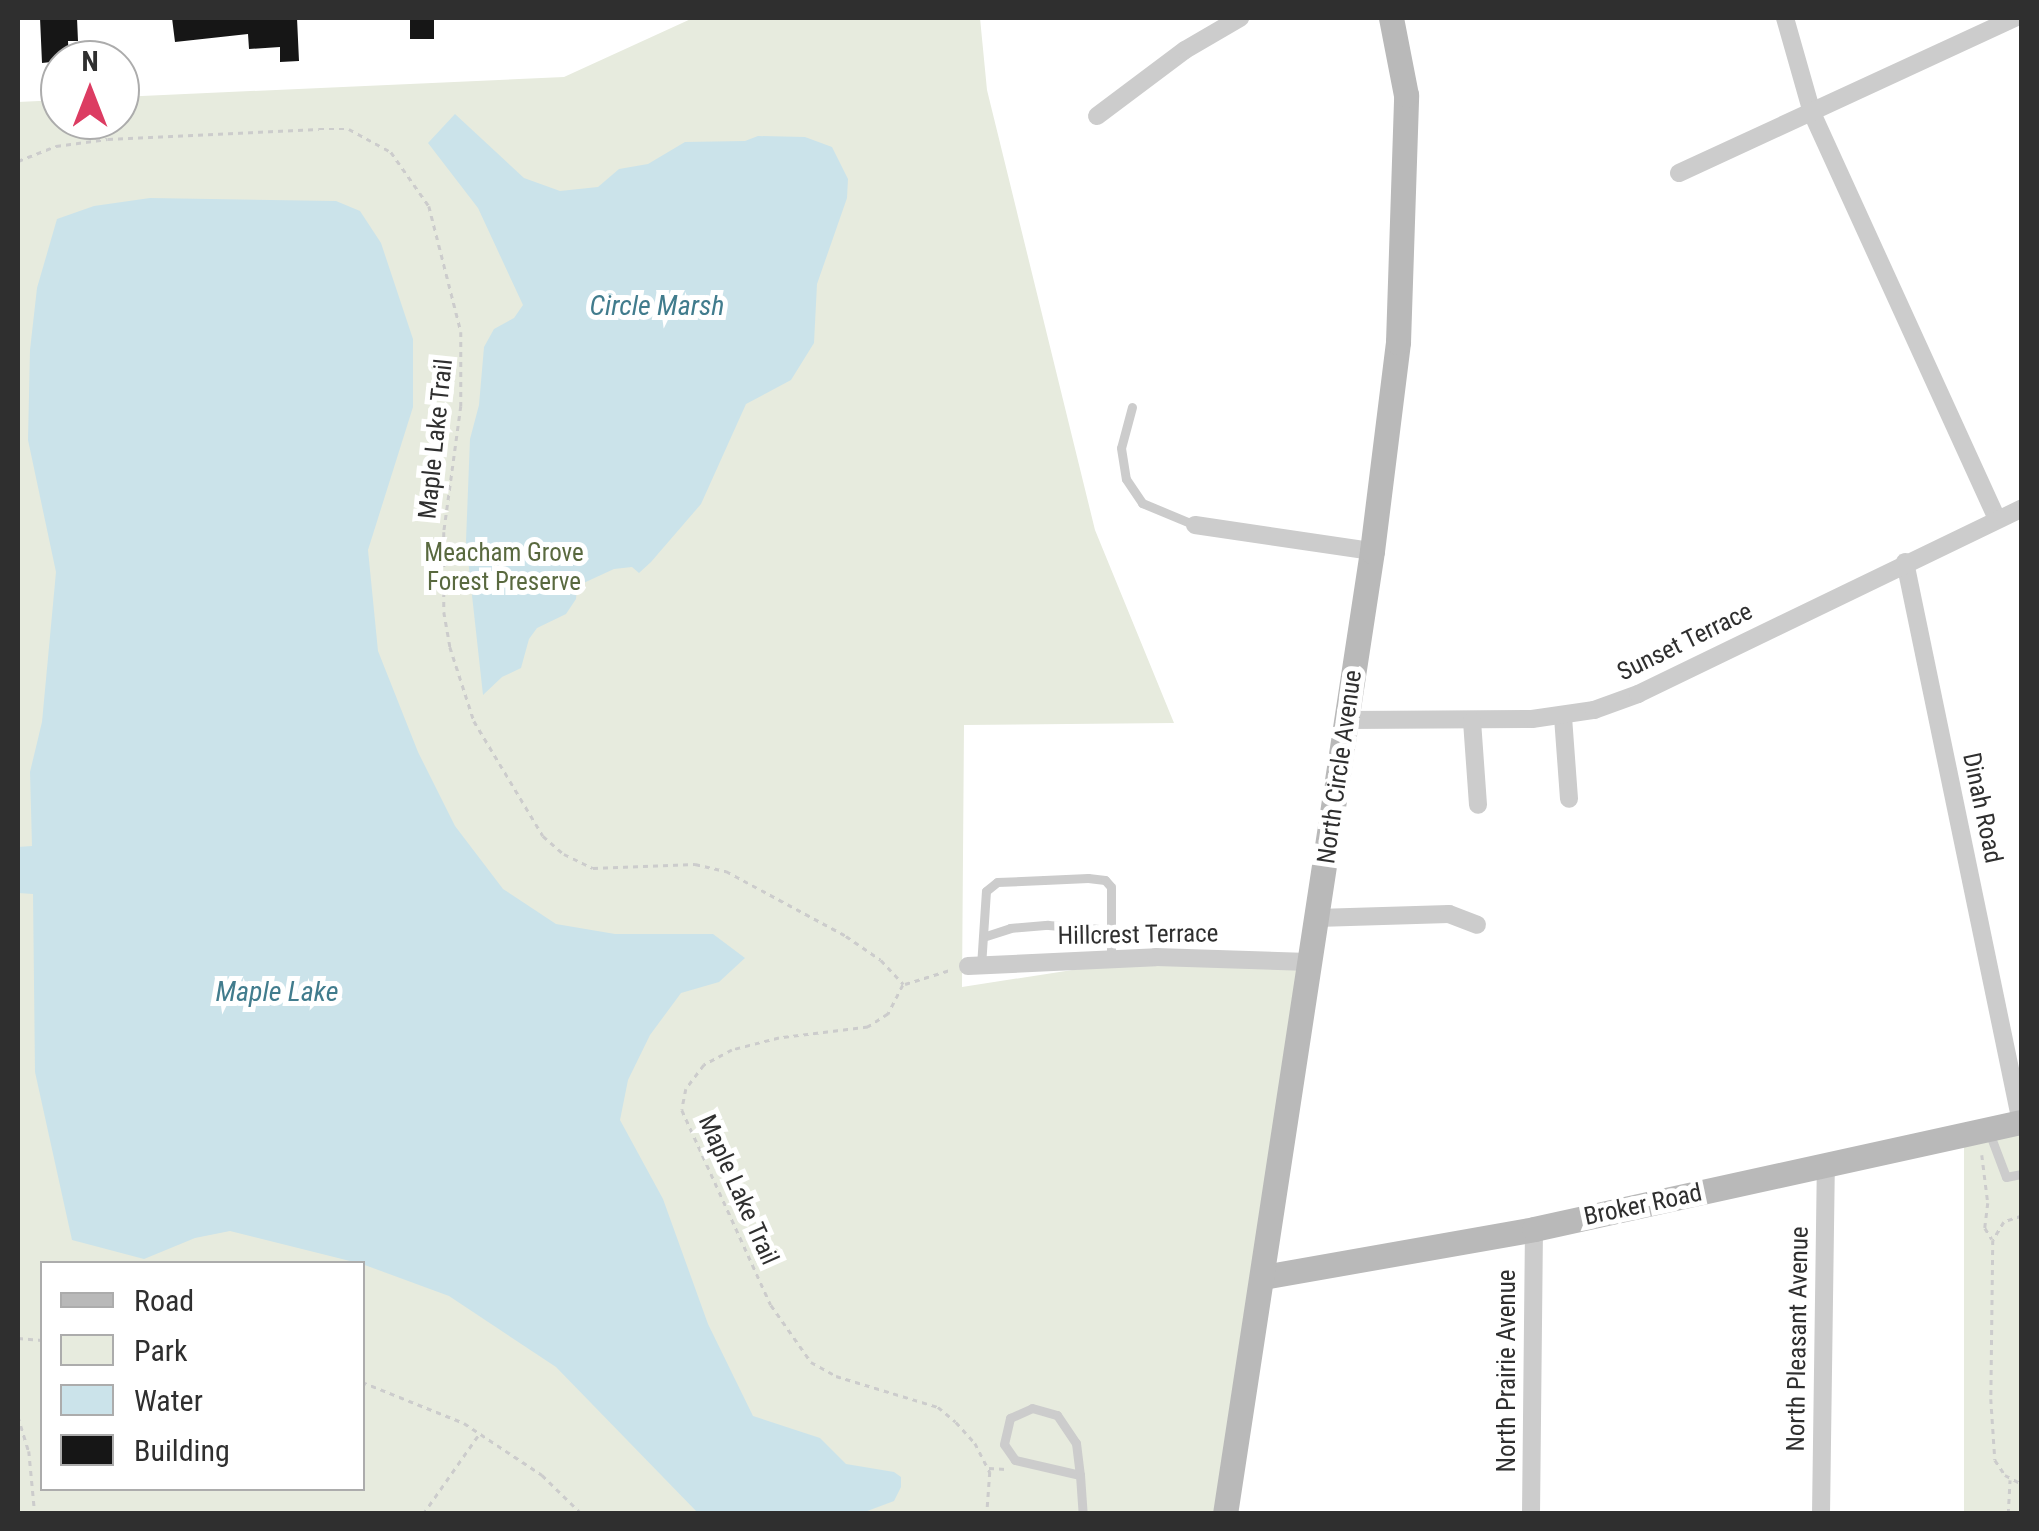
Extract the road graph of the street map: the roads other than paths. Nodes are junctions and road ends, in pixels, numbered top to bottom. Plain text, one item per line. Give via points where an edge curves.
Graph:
1 (1240, 18) edge
2 (1391, 18) edge
3 (1785, 18) edge
4 (2015, 18) edge
5 (1812, 114) junction
6 (1097, 116) dead end
7 (1680, 173) dead end
8 (1132, 407) dead end
9 (2022, 508) edge
10 (1996, 519) junction
11 (1195, 525) joint
12 (1372, 551) junction
13 (1905, 562) junction
14 (1563, 717) junction
15 (1346, 720) junction
16 (1472, 720) junction
17 (1568, 799) dead end
18 (1478, 805) dead end
19 (1317, 918) junction
20 (1477, 925) dead end
21 (1112, 930) junction
22 (983, 937) junction
23 (1111, 959) junction
24 (1309, 962) junction
25 (974, 966) joint
26 (2021, 1122) edge
27 (1985, 1142) junction
28 (1826, 1165) junction
29 (2022, 1174) edge
30 (1534, 1229) junction
31 (1263, 1277) junction
32 (1080, 1474) junction
33 (1082, 1514) edge
34 (1225, 1514) edge
35 (1531, 1514) edge
36 (1821, 1514) edge

1 - 6 street
2 - 12 street, North Circle Avenue via 1406,96 1398,342
3 - 5 street
4 - 5 street
5 - 7 street
5 - 10 street
8 - 11 lane via 1120,448 1126,479 1142,503
9 - 10 street, Sunset Terrace
10 - 13 street, Sunset Terrace
11 - 12 street
12 - 15 street, North Circle Avenue
13 - 14 street, Sunset Terrace via 1638,694
13 - 26 street, Dinah Road
14 - 16 street, Sunset Terrace
14 - 17 street
15 - 16 street, Sunset Terrace
15 - 19 street, North Circle Avenue
16 - 18 street
19 - 20 street via 1449,914
19 - 24 street, North Circle Avenue
21 - 22 lane via 1062,924
21 - 22 lane via 1105,880 997,882 986,891
21 - 23 lane
22 - 25 lane
23 - 24 street, Hillcrest Terrace
23 - 25 street, Hillcrest Terrace
24 - 31 street, North Circle Avenue
26 - 27 street, Broker Road
27 - 28 street, Broker Road
27 - 29 lane via 2006,1177
28 - 30 street, Broker Road
28 - 36 street, North Pleasant Avenue
30 - 31 street, Broker Road
30 - 35 street, North Prairie Avenue
31 - 34 street, North Circle Avenue
32 - 32 lane via 1076,1443 1058,1415 1032,1408 1010,1418 1004,1444 1015,1460
32 - 33 lane

